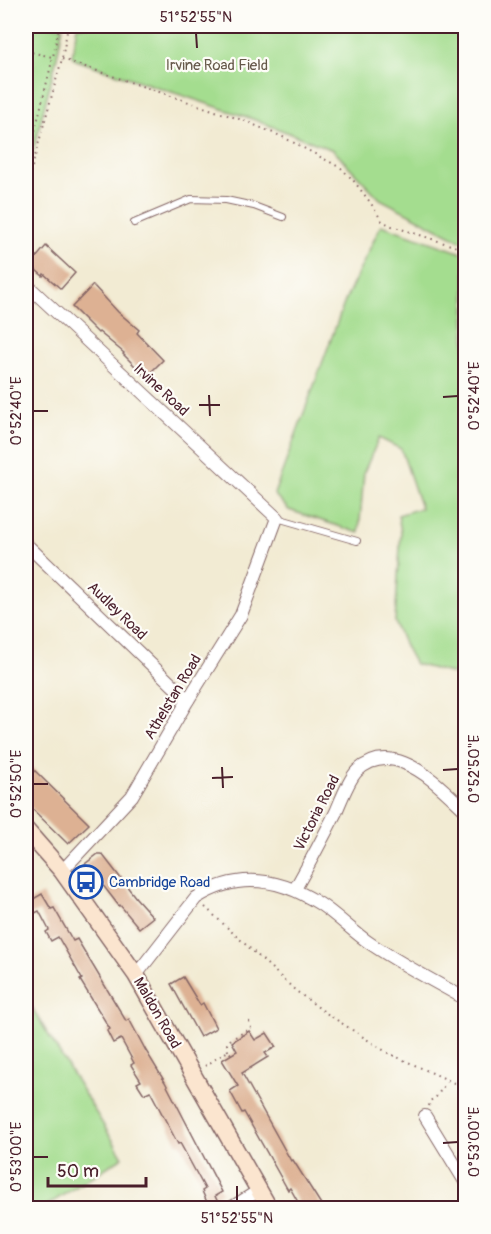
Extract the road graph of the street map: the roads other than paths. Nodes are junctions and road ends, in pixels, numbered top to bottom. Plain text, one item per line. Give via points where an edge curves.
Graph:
1 (283, 217) dead end
2 (134, 223) dead end
3 (26, 284) edge
4 (277, 518) junction
5 (357, 541) dead end
6 (26, 544) edge
7 (188, 700) junction
8 (465, 811) edge
9 (26, 830) edge
10 (62, 872) junction
11 (295, 889) junction
12 (136, 975) junction
13 (465, 999) edge
14 (425, 1116) road end
15 (465, 1183) edge
16 (258, 1191) junction
17 (231, 1209) edge
18 (269, 1209) edge

1 - 2 lane via 226,200 191,199
3 - 4 street, Irvine Road
4 - 5 lane
4 - 7 street, Athelstan Road via 241,615
6 - 7 street, Audley Road
7 - 10 street, Athelstan Road via 132,796
8 - 11 street, Victoria Road via 432,780 406,763 380,758 368,763 355,773
9 - 10 main road, Maldon Road
10 - 12 main road, Maldon Road
11 - 12 street via 244,881 207,891 196,898
11 - 13 street via 395,960
12 - 16 main road, Maldon Road
14 - 15 street
16 - 17 street
16 - 18 main road, Maldon Road

